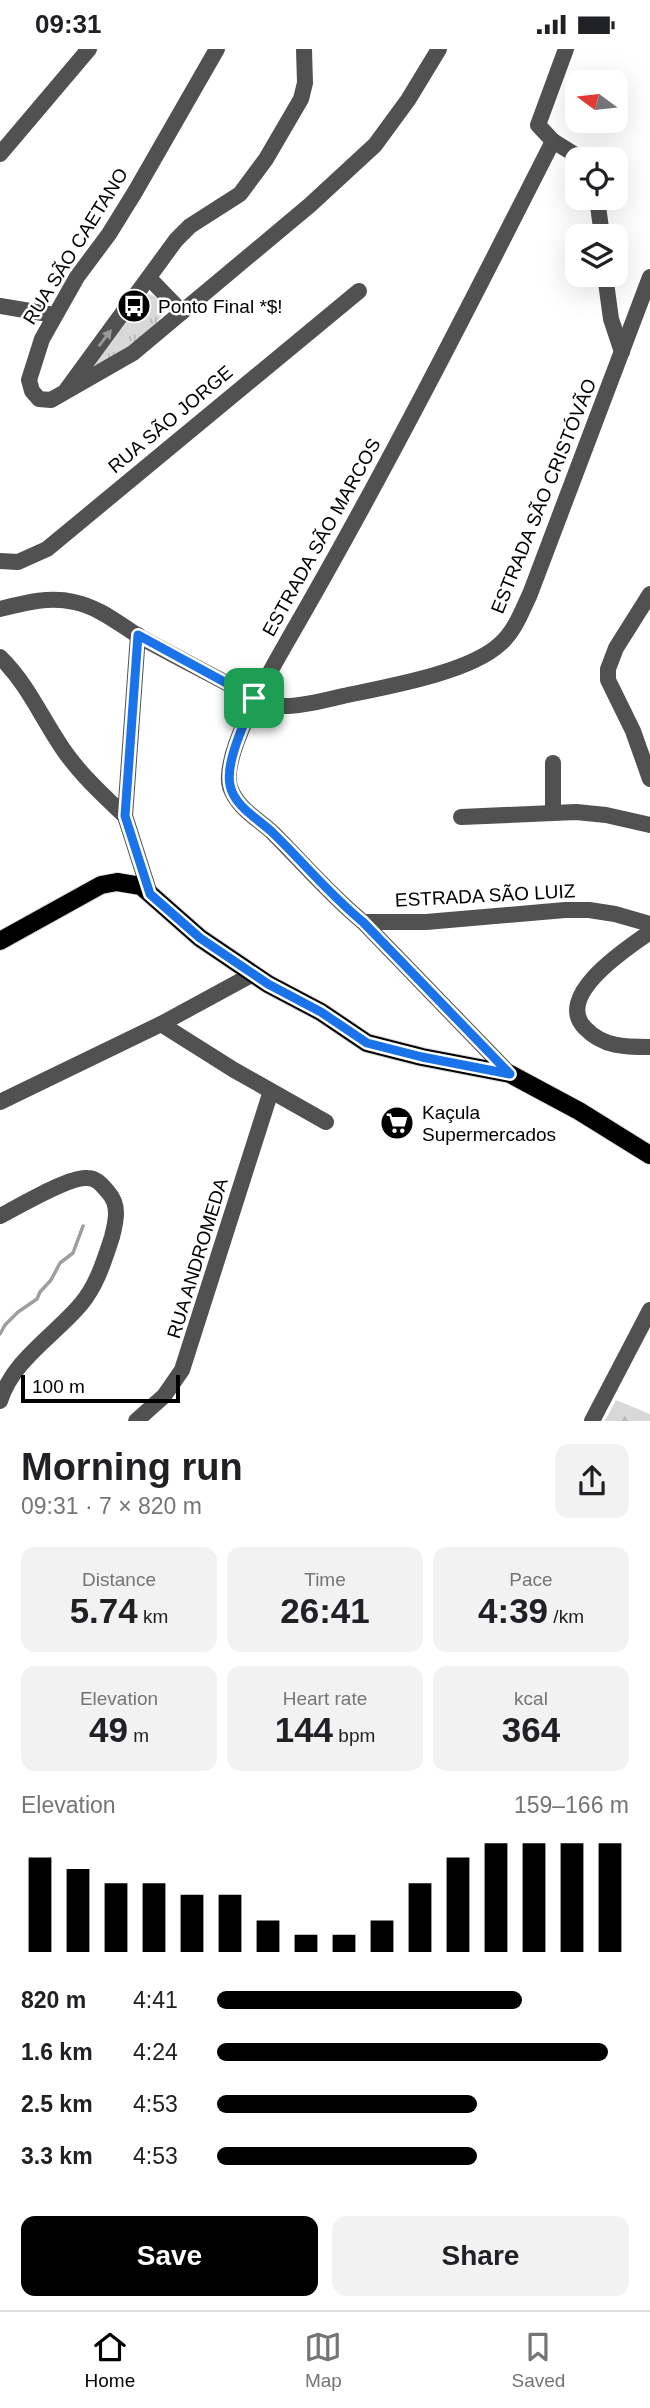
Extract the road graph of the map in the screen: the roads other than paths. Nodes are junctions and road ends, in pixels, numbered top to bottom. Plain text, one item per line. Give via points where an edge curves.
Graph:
1 (89, 49) edge
2 (217, 49) edge
3 (304, 49) edge
4 (439, 49) edge
5 (566, 49) edge
6 (553, 141) junction
7 (565, 148) edge
8 (0, 154) edge
9 (650, 277) edge
10 (150, 279) junction
11 (607, 287) edge
12 (359, 291) dead end
13 (0, 306) edge
14 (182, 312) junction
15 (54, 315) junction
16 (622, 352) junction
17 (64, 393) junction
18 (0, 561) edge
19 (650, 594) edge
20 (0, 609) edge
21 (138, 635) junction
22 (0, 657) edge
23 (254, 698) junction
24 (553, 763) dead end
25 (650, 779) edge
26 (553, 812) junction
27 (125, 816) junction
28 (461, 817) dead end
29 (650, 825) edge
30 (150, 894) junction
31 (363, 922) junction
32 (650, 924) edge
33 (650, 932) edge
34 (0, 941) edge
35 (253, 974) junction
36 (161, 1024) junction
37 (650, 1047) edge
38 (510, 1074) junction
39 (271, 1091) junction
40 (0, 1103) edge
41 (326, 1122) dead end
42 (650, 1155) edge
43 (0, 1216) edge
44 (650, 1310) edge
45 (0, 1401) edge
46 (136, 1421) edge
47 (592, 1421) edge

1 - 8 street
2 - 15 street, RUA SÃO CAETANO via 135,192
3 - 10 street via 301,99 266,159 240,194 176,240
4 - 14 street via 375,145
5 - 6 street via 538,125
6 - 7 street
6 - 23 street, ESTRADA SÃO MARCOS via 353,527
9 - 16 street, ESTRADA SÃO CRISTÓVÃO
10 - 14 street
17 -> 10 street
11 - 16 street
12 - 18 street, RUA SÃO JORGE via 47,549 18,562
13 - 15 street
14 - 17 street via 133,353
15 - 17 street, RUA SÃO CAETANO via 29,380 39,399 51,400
16 - 23 street, ESTRADA SÃO CRISTÓVÃO via 530,594 501,644 443,673 363,692 285,706
19 - 25 street via 616,648 608,680
20 - 21 street, ESTRADA SÃO CRISTÓVÃO via 32,601 71,601 89,605
21 - 23 street, ESTRADA SÃO CRISTÓVÃO
21 - 27 street
22 - 27 street via 17,675 65,752
23 - 31 street, ESTRADA SÃO MARCOS via 228,772 230,787 238,802
24 - 26 street
26 - 28 street
26 - 29 street via 599,814
27 - 30 street
30 - 34 main road via 130,883 101,885
30 - 35 main road via 200,938
31 - 32 street, ESTRADA SÃO LUIZ via 480,919 565,910 615,914
31 - 38 street, ESTRADA SÃO MARCOS
33 - 37 street via 593,978 576,1008 579,1022 593,1037 609,1045
35 - 36 street
35 - 38 main road via 367,1043
36 - 39 street
36 - 40 street
38 - 42 main road
39 - 41 street
39 - 46 street, RUA ANDROMEDA via 191,1349 164,1396
43 - 45 street via 64,1183 89,1177 113,1197 117,1210 93,1287 55,1333 10,1376
44 - 47 street

